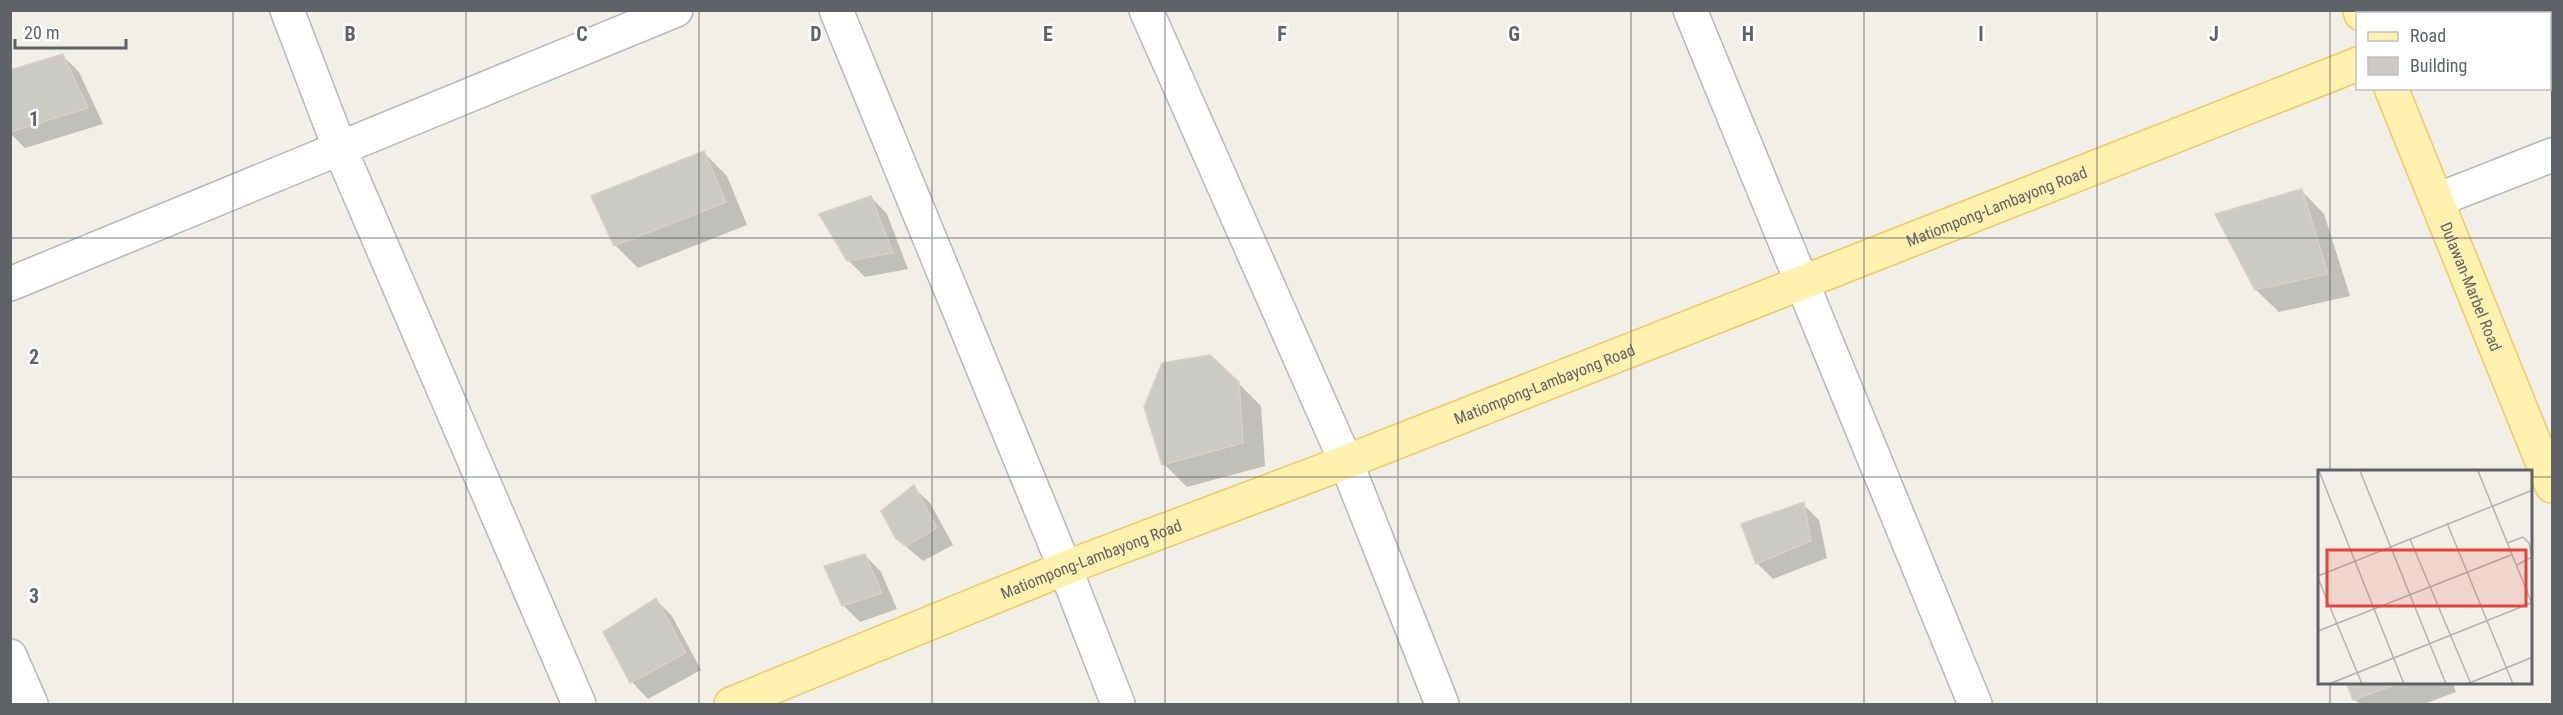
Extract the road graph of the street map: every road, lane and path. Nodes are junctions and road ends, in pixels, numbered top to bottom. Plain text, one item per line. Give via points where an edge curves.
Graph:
1 (287, 10) edge
2 (676, 10) edge
3 (836, 10) edge
4 (1146, 10) edge
5 (1690, 10) edge
6 (2356, 65) edge
7 (2392, 90) edge
8 (340, 149) junction
9 (2553, 155) edge
10 (2437, 200) junction
11 (10, 284) edge
12 (1802, 284) junction
13 (1346, 462) junction
14 (2553, 486) edge
15 (1065, 568) junction
16 (10, 656) edge
17 (31, 705) edge
18 (579, 705) edge
19 (732, 705) edge
20 (1118, 705) edge
21 (1442, 705) edge
22 (1975, 705) edge

1 - 8 street
2 - 8 street
3 - 15 street
4 - 13 street
5 - 12 street
6 - 12 main road, Matiompong-Lambayong Road
7 - 10 main road, Dulawan-Marbel Road
8 - 11 street
8 - 18 street
9 - 10 street
10 - 14 main road, Dulawan-Marbel Road
12 - 13 main road, Matiompong-Lambayong Road
12 - 22 street
13 - 15 main road, Matiompong-Lambayong Road
13 - 21 street
15 - 19 main road, Matiompong-Lambayong Road
15 - 20 street
16 - 17 street

